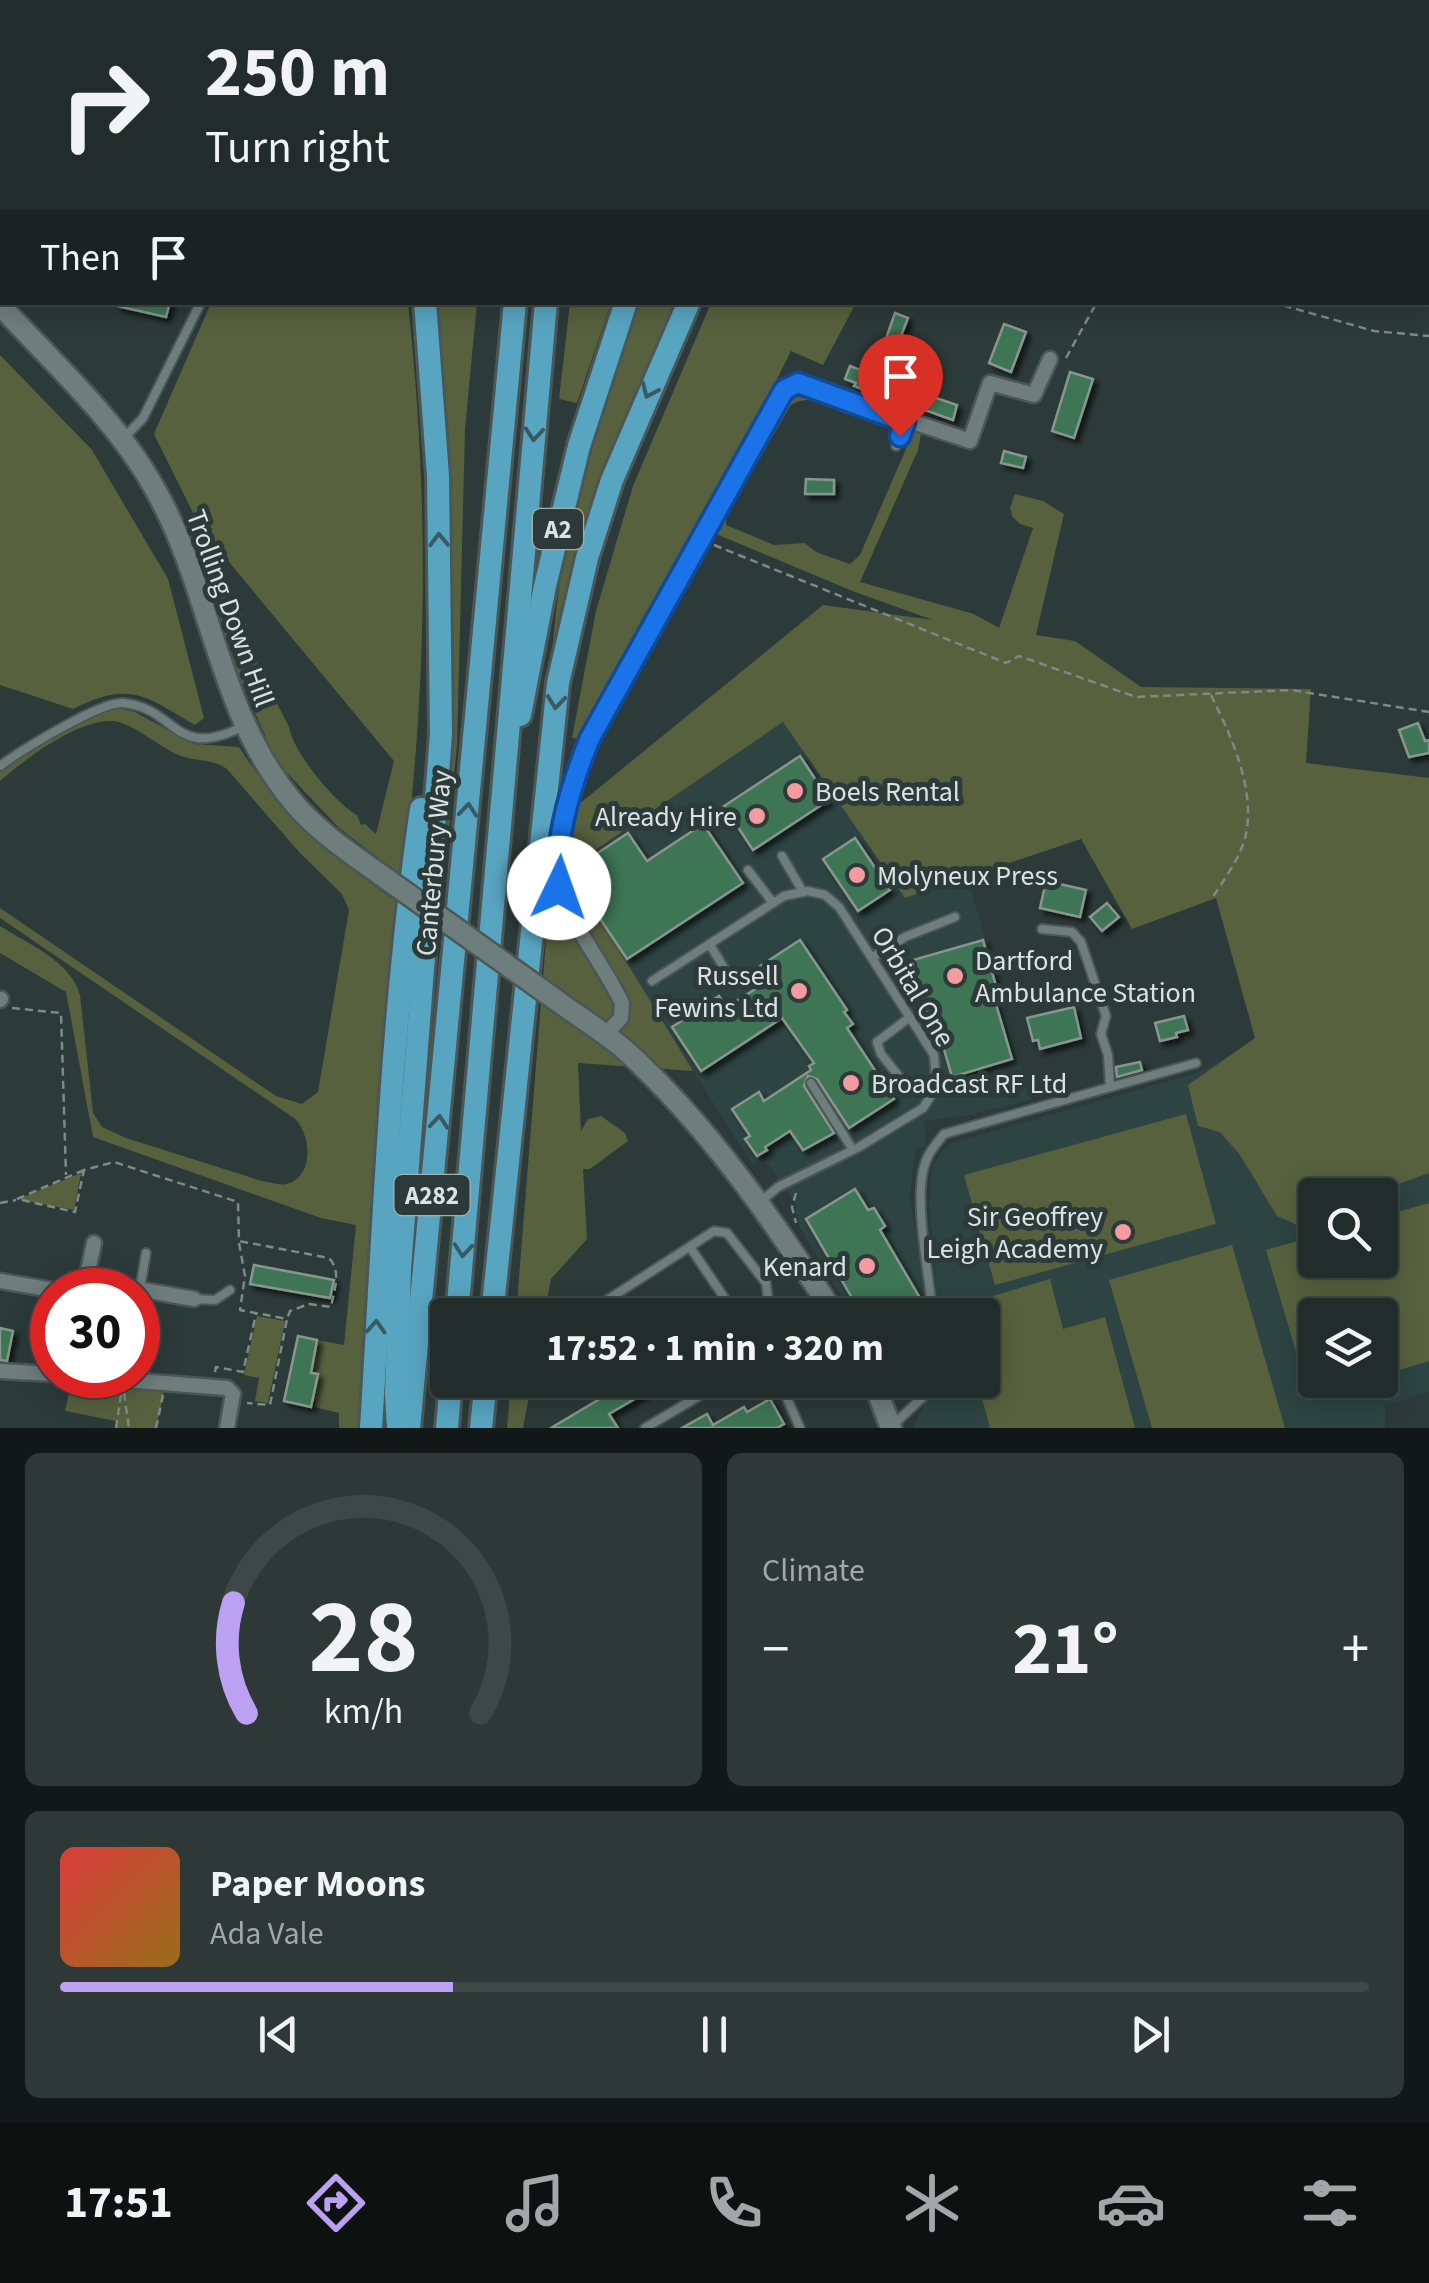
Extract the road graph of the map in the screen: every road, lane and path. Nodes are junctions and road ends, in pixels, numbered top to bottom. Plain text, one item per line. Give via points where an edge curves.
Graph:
1 (0, 305) edge
2 (200, 305) edge
3 (425, 305) edge
4 (515, 305) edge
5 (546, 305) edge
6 (625, 305) edge
7 (688, 305) edge
8 (1095, 305) edge
9 (1282, 305) edge
10 (1429, 336) edge
11 (1050, 360) joint
12 (905, 422) junction
13 (121, 440) junction
14 (896, 446) dead end
15 (701, 539) junction
16 (439, 638) junction
17 (1210, 694) junction
18 (1429, 712) edge
19 (244, 726) junction
20 (509, 760) junction
21 (0, 766) edge
22 (782, 856) dead end
23 (748, 870) dead end
24 (804, 892) junction
25 (1212, 900) dead end
26 (773, 903) junction
27 (955, 917) dead end
28 (1042, 929) dead end
29 (710, 946) junction
30 (873, 957) junction
31 (652, 981) dead end
32 (732, 982) dead end
33 (2, 1002) edge
34 (910, 1016) junction
35 (605, 1036) junction
36 (1196, 1063) dead end
37 (901, 1079) dead end
38 (811, 1083) dead end
39 (1110, 1087) junction
40 (853, 1150) junction
41 (84, 1170) junction
42 (67, 1176) junction
43 (802, 1185) dead end
44 (18, 1199) junction
45 (0, 1202) edge
46 (759, 1203) junction
47 (796, 1224) dead end
48 (239, 1241) junction
49 (94, 1243) dead end
50 (690, 1247) junction
51 (146, 1252) dead end
52 (89, 1268) edge
53 (143, 1268) edge
54 (1, 1281) edge
55 (30, 1286) edge
56 (230, 1290) dead end
57 (160, 1293) edge
58 (459, 1298) edge
59 (494, 1298) edge
60 (610, 1298) edge
61 (724, 1298) edge
62 (768, 1298) edge
63 (824, 1298) edge
64 (931, 1298) edge
65 (194, 1299) joint
66 (256, 1313) junction
67 (287, 1319) junction
68 (0, 1371) edge
69 (243, 1372) dead end
70 (30, 1373) edge
71 (160, 1383) edge
72 (166, 1383) junction
73 (120, 1398) edge
74 (125, 1398) edge
75 (450, 1398) edge
76 (484, 1398) edge
77 (696, 1398) edge
78 (787, 1398) edge
79 (880, 1398) edge
80 (922, 1398) edge
81 (242, 1406) dead end
82 (116, 1428) edge
83 (129, 1428) edge
84 (156, 1428) edge
85 (227, 1428) edge
86 (371, 1428) edge
87 (398, 1428) edge
88 (409, 1428) edge
89 (447, 1428) edge
90 (481, 1428) edge
91 (645, 1428) edge
92 (800, 1428) edge
93 (891, 1428) edge

1 - 13 main road, Trolling Down Hill
2 - 13 lane via 143,418
16 -> 3 highway via 438,476
88 -> 4 highway, Canterbury Way / A282
5 -> 20 highway, A282
6 - 20 highway, A2 via 579,446
7 -> 59 highway via 612,480 586,558 558,683
8 - 11 path via 1068,358
9 - 10 path via 1374,332
11 - 12 street via 1034,394 990,384 970,442
12 - 14 lane
12 - 15 street via 790,384
13 - 19 main road, Trolling Down Hill via 176,531
15 - 17 path via 1006,663 1019,656 1136,697
15 - 35 street via 590,738 557,860 564,902 622,1003 621,1018
86 -> 16 highway via 408,917
16 - 87 highway via 441,734 400,1269
17 - 18 path via 1291,690
17 - 25 path via 1227,727 1248,802 1245,837
19 - 21 lane via 201,740 138,707 114,703
19 - 35 main road, Trolling Down Hill, bridge via 314,823
20 -> 58 highway, A282
22 - 24 lane
23 - 26 lane
24 - 26 lane
24 - 30 lane, Orbital One via 833,902
26 - 29 lane
27 - 30 lane
28 - 39 lane via 1072,932 1081,942 1106,1016 1101,1034
29 - 31 lane
29 - 32 lane
30 - 34 lane, Orbital One
33 - 42 path via 62,1013
34 - 37 lane via 877,1042
34 - 40 lane, Orbital One via 934,1054 934,1091 923,1108
35 - 46 main road, Trolling Down Hill via 668,1094
36 - 39 lane
38 - 40 lane
39 - 64 lane via 944,1134 923,1168
40 - 46 lane, Orbital One via 778,1186
41 - 42 path
41 - 44 path via 74,1212
41 - 48 path via 114,1162 238,1202
42 - 44 path
43 - 47 path via 792,1206
44 - 45 path
46 - 63 main road, Trolling Down Hill
48 - 66 path via 246,1276 240,1310
48 - 67 path via 329,1258 336,1274 330,1307 309,1304
49 - 52 street
50 - 60 lane
50 - 61 lane
50 - 62 lane via 714,1231 727,1232 766,1283
51 - 53 lane
54 - 55 street
56 - 65 lane via 215,1300
57 - 65 street
66 - 67 path
66 - 69 path
67 - 81 path via 270,1405
68 - 70 street
71 - 72 street
72 - 84 path
72 - 85 street via 230,1390
73 - 82 path
74 - 83 path
75 - 89 highway
76 - 90 highway
77 - 91 lane
78 - 92 lane
79 - 93 main road
80 - 93 lane

